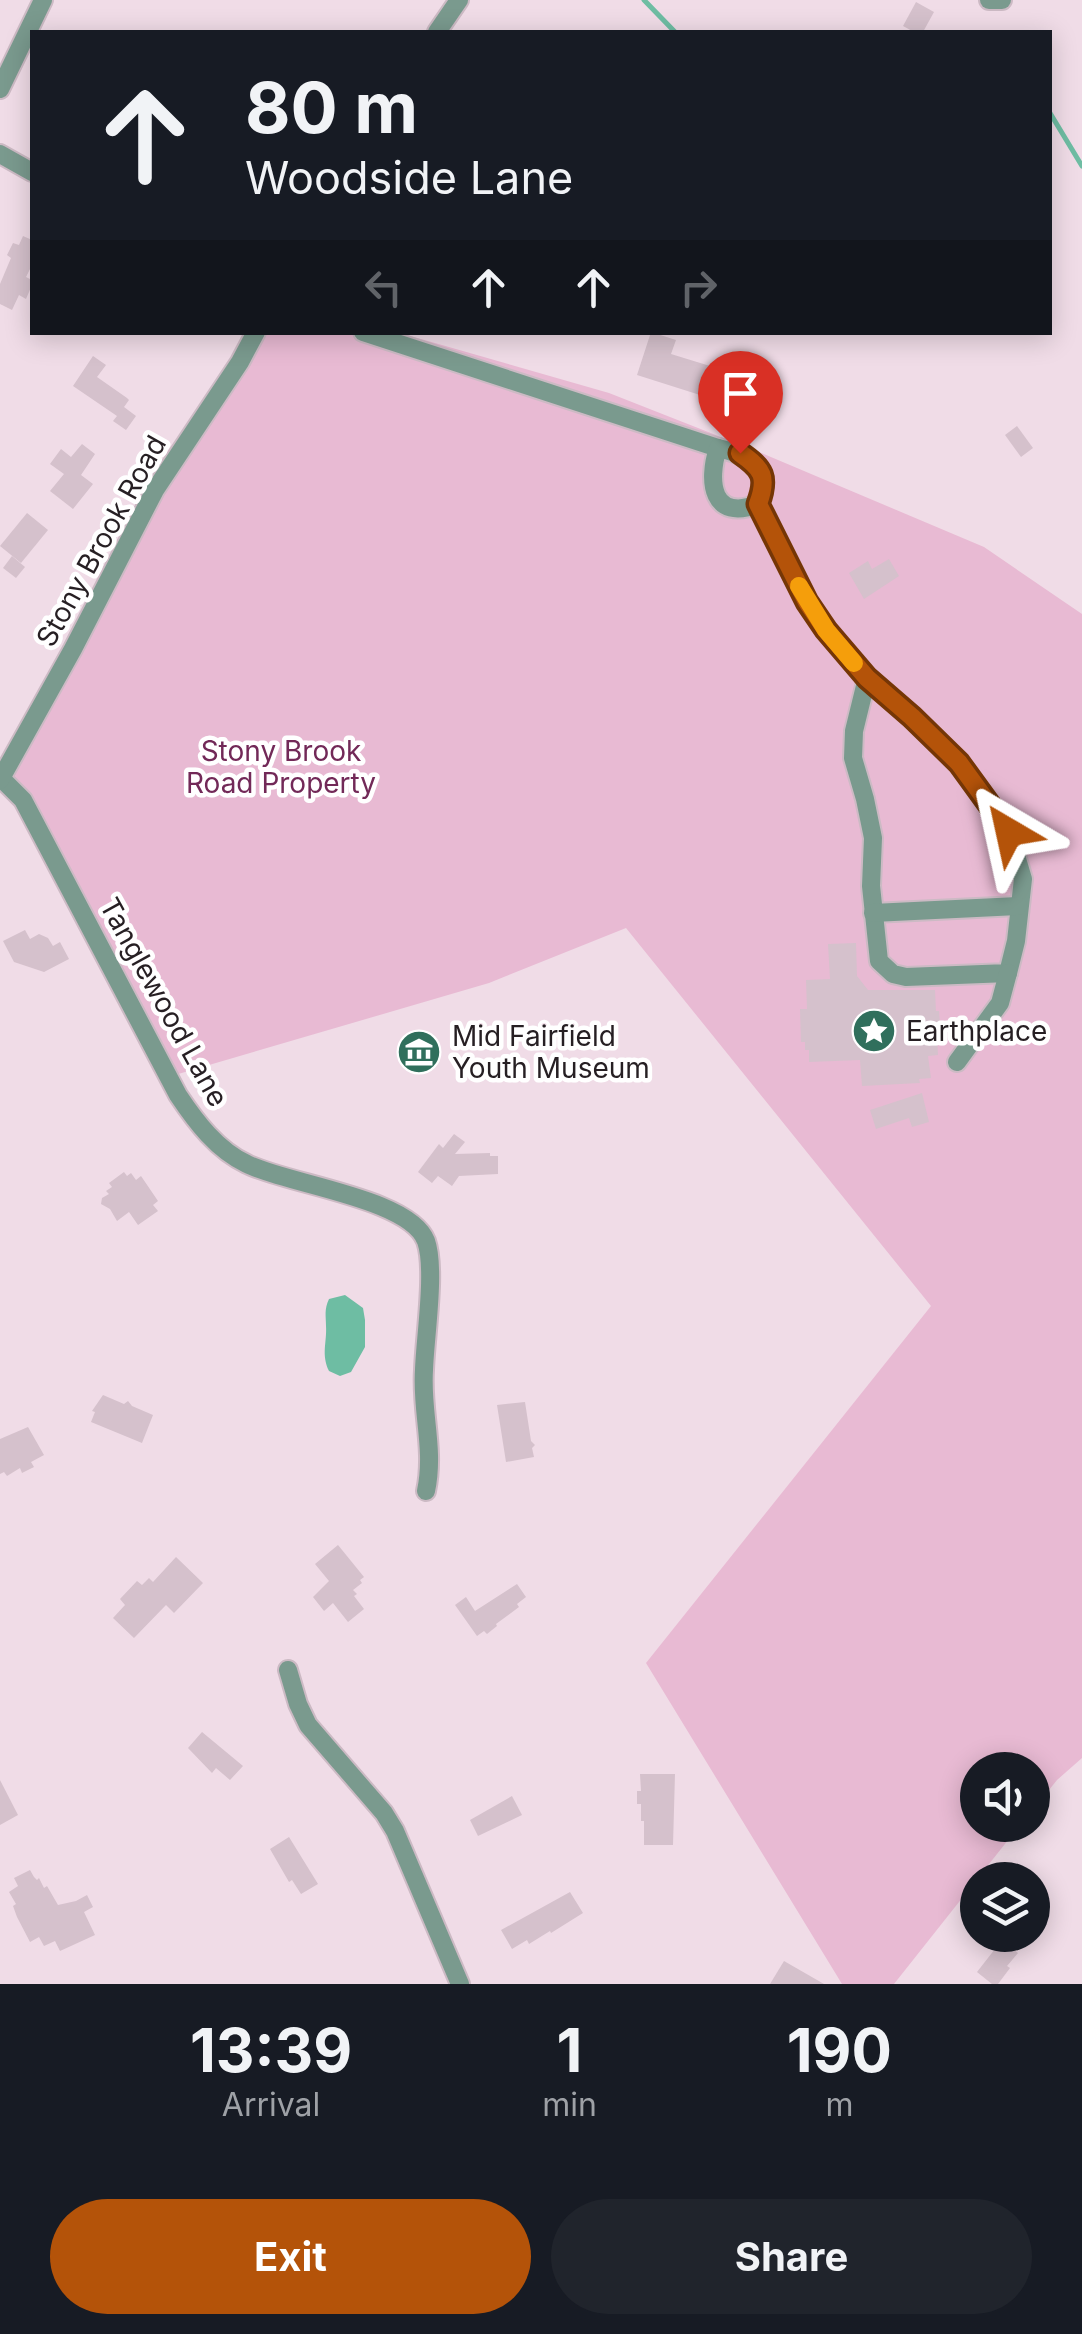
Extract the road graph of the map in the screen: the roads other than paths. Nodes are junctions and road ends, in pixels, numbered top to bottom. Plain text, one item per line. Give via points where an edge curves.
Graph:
1 (43, 0) edge
2 (459, 0) edge
3 (989, 0) edge
4 (1002, 0) edge
5 (437, 30) edge
6 (0, 90) edge
7 (0, 154) edge
8 (30, 171) edge
9 (254, 335) edge
10 (372, 335) edge
11 (718, 448) junction
12 (758, 504) junction
13 (867, 678) junction
14 (1, 779) edge
15 (1018, 906) junction
16 (873, 913) junction
17 (1008, 973) junction
18 (958, 1062) dead end
19 (426, 1491) dead end
20 (288, 1670) dead end
21 (460, 1984) edge

1 - 6 street
2 - 5 street
3 - 4 street
7 - 8 street
9 - 14 street, Stony Brook Road via 145,508
10 - 11 street
11 - 12 street via 757,464 764,484
11 - 12 street via 711,480 716,496 737,509
12 - 13 street via 807,602
13 - 15 street via 959,763 1009,832 1023,879
13 - 16 street via 853,758 873,838
14 - 19 street, Tanglewood Lane via 24,800 178,1095 212,1138 250,1166 373,1203 422,1234 430,1262
15 - 16 street
15 - 17 street
16 - 17 street via 877,956 893,974
17 - 18 street via 1000,1003
20 - 21 street via 308,1725 395,1831

